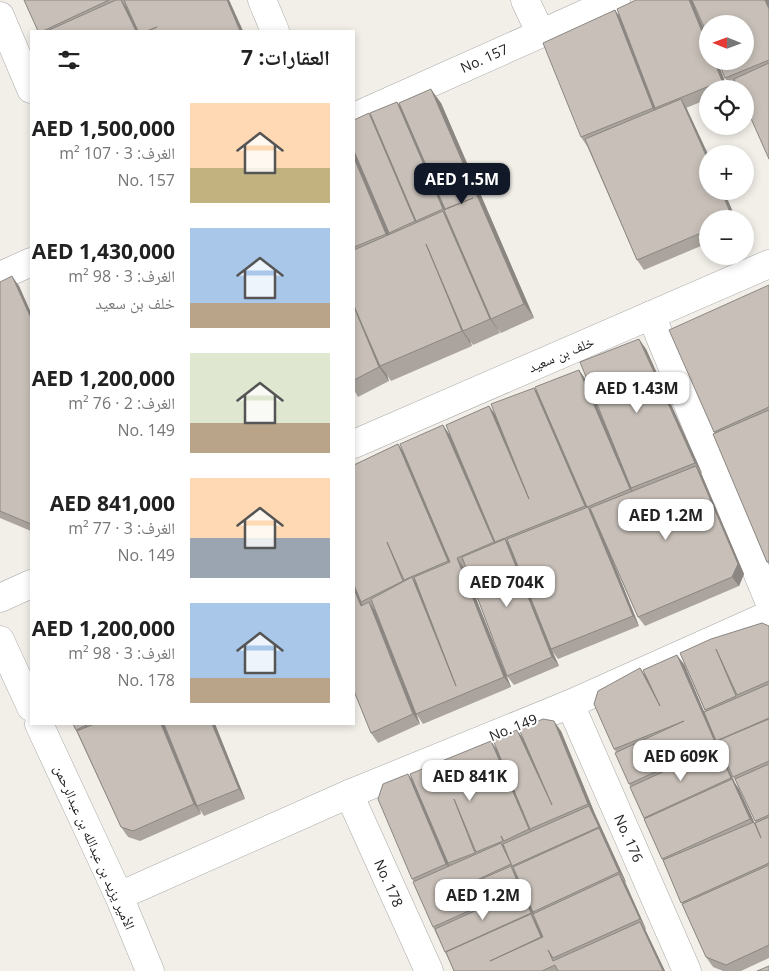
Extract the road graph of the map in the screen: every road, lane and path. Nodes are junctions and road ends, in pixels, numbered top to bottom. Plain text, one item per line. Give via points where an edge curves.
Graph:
1 (262, 0) edge
2 (525, 0) edge
3 (616, 0) edge
4 (0, 16) edge
5 (275, 30) edge
6 (540, 32) junction
7 (30, 87) edge
8 (355, 117) edge
9 (30, 262) edge
10 (769, 264) edge
11 (0, 276) edge
12 (651, 315) junction
13 (355, 444) edge
14 (30, 584) edge
15 (0, 598) edge
16 (769, 601) edge
17 (769, 615) edge
18 (0, 640) edge
19 (570, 704) junction
20 (30, 705) edge
21 (39, 725) edge
22 (349, 794) junction
23 (119, 896) junction
24 (150, 971) edge
25 (429, 971) edge
26 (687, 971) edge

1 - 5 street
2 - 6 street
3 - 6 street, No. 157
4 - 7 street
6 - 8 street, No. 157
9 - 11 street
10 - 12 street, خلف بن سعيد
12 - 13 street, خلف بن سعيد
12 - 16 street
14 - 15 street
17 - 19 street, No. 149
18 - 20 street
19 - 22 street, No. 149
19 - 26 street, No. 176
21 - 23 street, الأمير يزيد بن عبدالله بن عبدالرحمن
22 - 23 street, No. 149
22 - 25 street, No. 178
23 - 24 street, الأمير يزيد بن عبدالله بن عبدالرحمن

